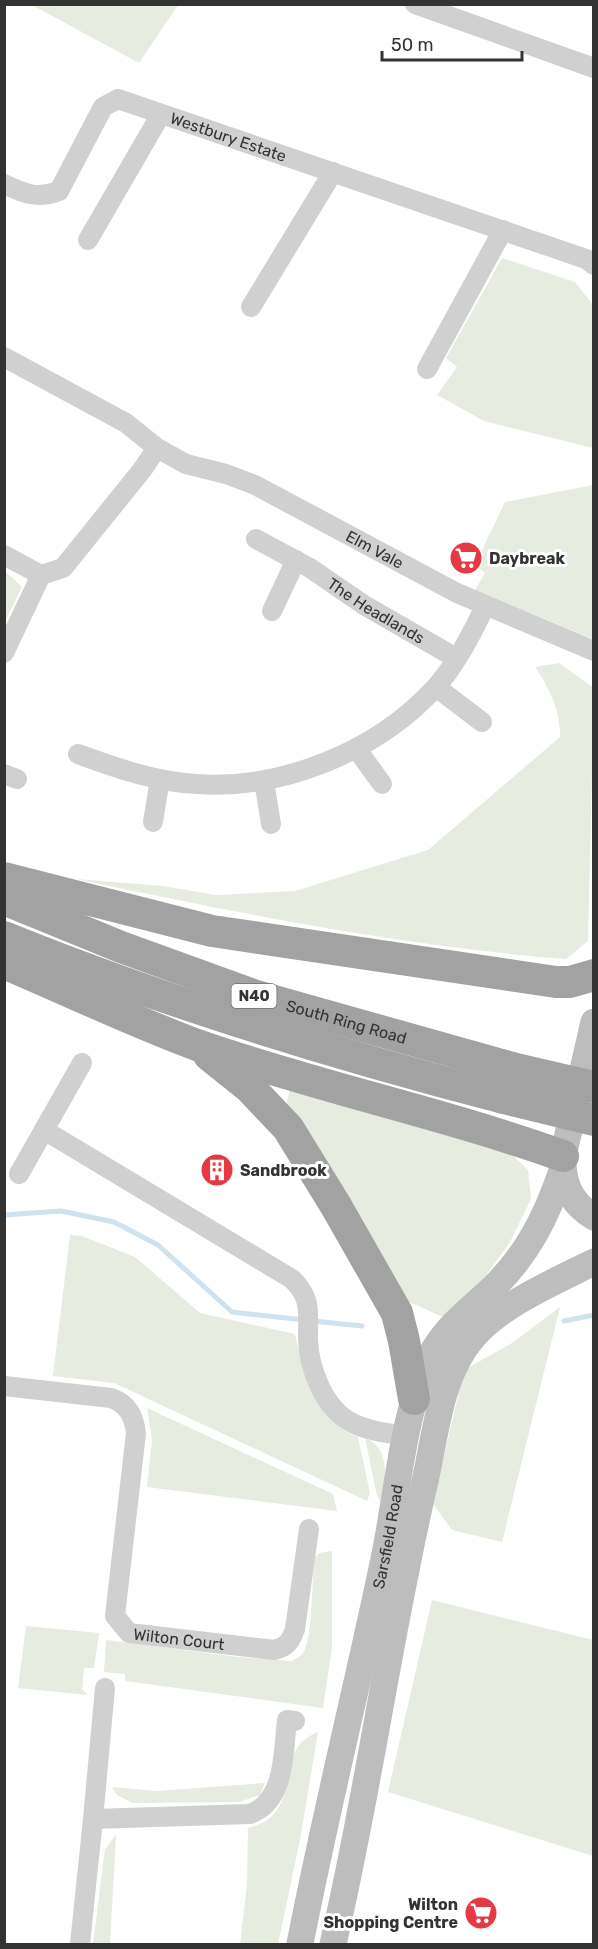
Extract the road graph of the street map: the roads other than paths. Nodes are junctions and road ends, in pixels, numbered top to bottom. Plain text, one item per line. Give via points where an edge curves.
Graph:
1 (415, 4) edge
2 (594, 68) edge
3 (161, 114) junction
4 (333, 172) junction
5 (4, 184) edge
6 (503, 230) junction
7 (88, 240) dead end
8 (594, 265) edge
9 (251, 307) dead end
10 (4, 357) edge
11 (426, 369) dead end
12 (157, 448) junction
13 (256, 539) dead end
14 (4, 555) edge
15 (296, 560) junction
16 (41, 574) junction
17 (485, 606) junction
18 (272, 611) dead end
19 (594, 651) edge
20 (4, 653) edge
21 (456, 658) junction
22 (436, 687) junction
23 (482, 722) dead end
24 (356, 748) junction
25 (78, 754) dead end
26 (160, 779) junction
27 (264, 781) junction
28 (382, 784) dead end
29 (153, 822) dead end
30 (271, 824) dead end
31 (4, 878) edge
32 (4, 899) edge
33 (4, 937) edge
34 (4, 963) edge
35 (594, 975) edge
36 (594, 1022) edge
37 (196, 1044) junction
38 (82, 1063) dead end
39 (508, 1083) junction
40 (594, 1087) edge
41 (594, 1120) edge
42 (44, 1130) junction
43 (563, 1163) junction
44 (19, 1174) dead end
45 (594, 1217) edge
46 (594, 1262) edge
47 (4, 1386) edge
48 (414, 1399) junction
49 (407, 1436) junction
50 (309, 1528) dead end
51 (105, 1688) dead end
52 (295, 1721) dead end
53 (93, 1819) junction
54 (80, 1944) edge
55 (300, 1944) edge
56 (333, 1944) edge

1 - 2 street
3 - 4 street, Westbury Estate
3 - 5 street via 118,99 103,107 59,191 28,196
3 - 7 street, Westbury Estate
4 - 6 street, Westbury Estate
4 - 9 street
6 - 8 street, Westbury Estate
6 - 11 street
10 - 12 street, Elm Vale via 126,423
12 - 16 street via 63,568
12 - 17 street, Elm Vale via 186,464 255,485
13 - 15 street, The Headlands
14 - 16 street
15 - 18 street
15 - 21 street, The Headlands
16 - 20 street
17 - 19 street, Elm Vale
17 - 21 street
21 - 22 street
22 - 23 street
22 - 24 street via 381,734
24 - 27 street
24 - 28 street
25 - 26 street
26 - 27 street via 197,784
26 - 29 street
27 - 30 street
31 - 35 highway via 212,931 556,982
32 - 39 highway, South Ring Road / N40 via 255,996
33 - 39 highway, South Ring Road / N40 via 242,1025 404,1072
34 - 37 highway
36 - 43 main road, Sarsfield Road
37 - 43 highway via 334,1088 513,1137
37 - 48 highway via 249,1087 288,1128 336,1206 397,1313
38 - 42 street
39 - 40 highway, South Ring Road / N40, bridge
39 - 41 highway, South Ring Road / N40, bridge
42 - 44 street
42 - 49 street via 292,1280 306,1294 310,1306 308,1341 314,1375 331,1409 360,1426
43 - 45 main road via 574,1201
43 - 48 main road, Sarsfield Road via 545,1218 528,1246 494,1287 444,1336 430,1356
46 - 56 main road, Sarsfield Road via 524,1299 474,1336 445,1390
47 - 50 street, Wilton Court via 111,1398 126,1406 136,1433 115,1616 129,1633 274,1650 289,1644 295,1629
48 - 49 main road, Sarsfield Road
49 - 55 main road, Sarsfield Road via 367,1643
51 - 53 street
52 - 53 street via 287,1720 276,1792 262,1810 250,1814
53 - 54 street

